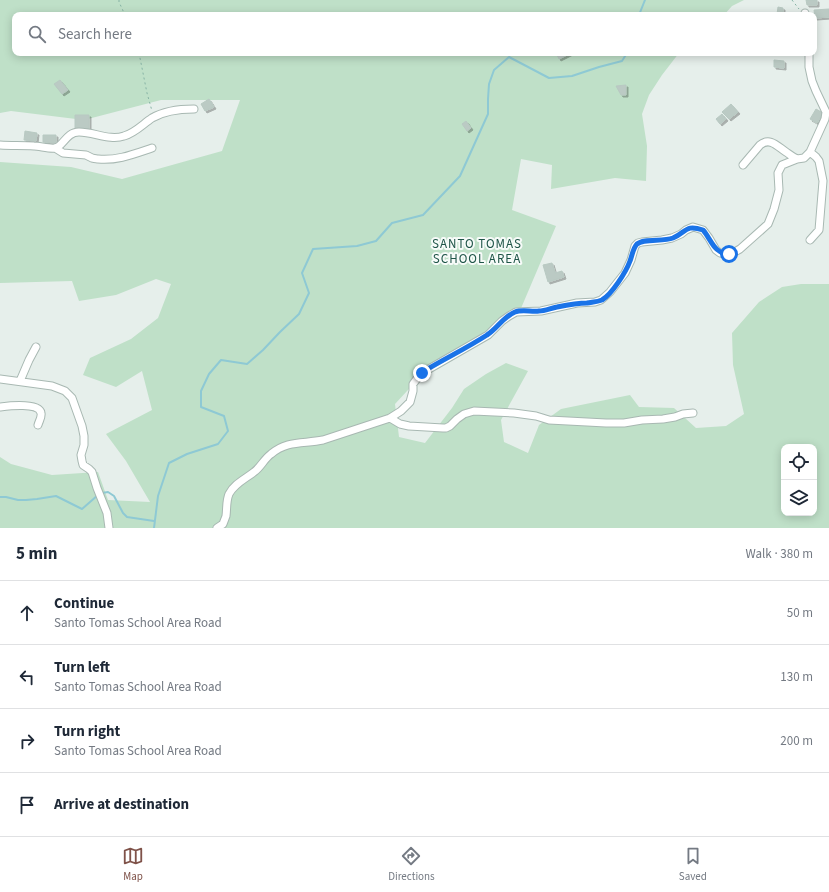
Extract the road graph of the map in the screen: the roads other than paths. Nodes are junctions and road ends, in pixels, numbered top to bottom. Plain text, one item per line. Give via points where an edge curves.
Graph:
1 (810, 56) edge
2 (194, 109) dead end
3 (0, 145) edge
4 (55, 148) junction
5 (152, 148) dead end
6 (810, 152) junction
7 (797, 159) junction
8 (743, 165) dead end
9 (810, 240) dead end
10 (36, 347) dead end
11 (0, 379) edge
12 (20, 381) junction
13 (0, 407) edge
14 (693, 413) dead end
15 (390, 418) junction
16 (38, 425) dead end
17 (223, 527) edge
18 (109, 528) edge

1 - 6 street via 812,81 826,112
2 - 4 street via 154,117 123,137 77,132
3 - 4 street
4 - 5 street via 63,153 102,159 125,157
6 - 7 street via 804,158
6 - 9 street via 819,161 823,181 819,230
7 - 8 street via 767,141 762,143
7 - 15 street via 782,165 778,173 778,190 768,224 740,249 729,254 720,253 703,230 693,227 672,238 642,242 636,246 625,273 601,300 541,311 516,312 488,335 422,373 413,384 410,402
10 - 12 street
11 - 12 street
12 - 18 street via 52,386 65,391 72,398 84,436 82,462 92,472 107,513
13 - 16 street via 37,408 42,415
14 - 15 street via 663,419 606,423 549,420 514,412 474,411 464,414 446,428 409,426
15 - 17 street via 317,442 287,445 270,454 229,494

